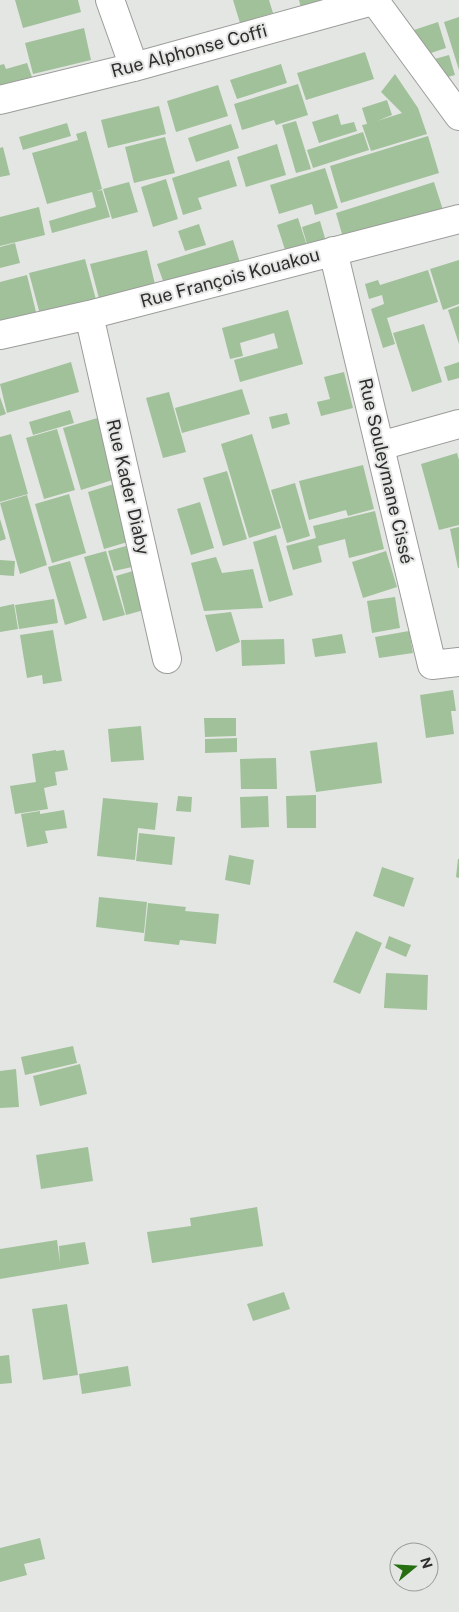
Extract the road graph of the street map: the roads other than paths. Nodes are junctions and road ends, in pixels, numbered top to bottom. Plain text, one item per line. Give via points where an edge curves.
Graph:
1 (110, 0) edge
2 (375, 0) edge
3 (134, 67) junction
4 (0, 100) edge
5 (459, 116) edge
6 (459, 219) edge
7 (333, 251) junction
8 (89, 315) junction
9 (0, 335) edge
10 (459, 424) edge
11 (380, 446) junction
12 (168, 659) dead end
13 (459, 662) edge

1 - 3 street
2 - 3 street, Rue Alphonse Coffi
2 - 5 street
3 - 4 street, Rue Alphonse Coffi
6 - 7 street, Rue François Kouakou
7 - 8 street, Rue François Kouakou
7 - 11 street, Rue Souleymane Cissé
8 - 9 street, Rue François Kouakou
8 - 12 street, Rue Kader Diaby
10 - 11 street
11 - 13 street, Rue Souleymane Cissé via 432,665

